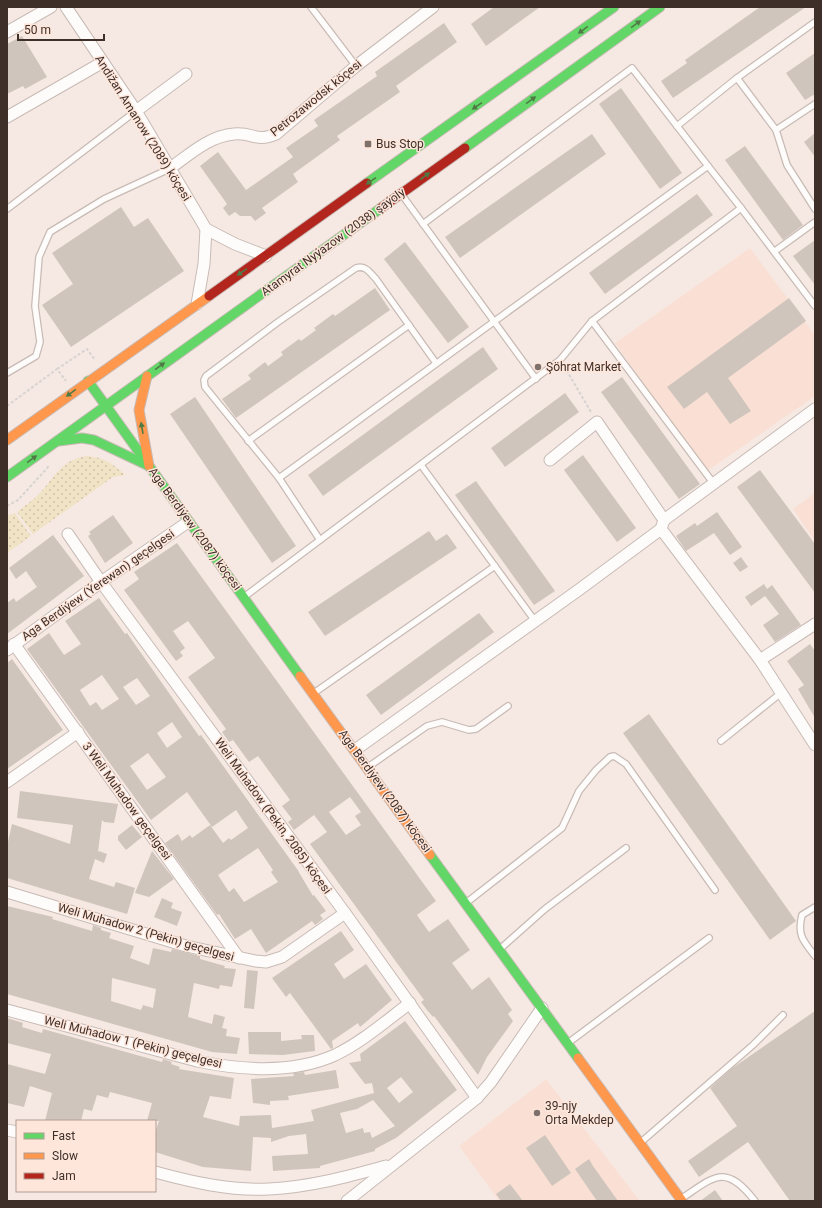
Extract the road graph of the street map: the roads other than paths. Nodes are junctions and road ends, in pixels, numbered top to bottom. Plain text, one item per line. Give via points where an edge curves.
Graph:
1 (51, 7) edge
2 (66, 7) edge
3 (311, 7) edge
4 (433, 7) edge
5 (614, 7) edge
6 (660, 7) edge
7 (815, 22) edge
8 (7, 32) edge
9 (103, 62) junction
10 (356, 66) junction
11 (186, 74) dead end
12 (737, 78) junction
13 (815, 104) edge
14 (136, 111) junction
15 (7, 116) edge
16 (677, 126) junction
17 (776, 130) junction
18 (708, 166) junction
19 (169, 169) junction
20 (400, 194) junction
21 (741, 208) junction
22 (7, 209) edge
23 (815, 209) edge
24 (815, 222) edge
25 (423, 224) junction
26 (206, 229) junction
27 (775, 251) junction
28 (266, 256) junction
29 (198, 304) junction
30 (815, 306) edge
31 (592, 321) junction
32 (494, 322) junction
33 (409, 325) junction
34 (436, 364) junction
35 (7, 373) edge
36 (147, 376) junction
37 (536, 379) junction
38 (88, 381) junction
39 (106, 405) junction
40 (815, 409) edge
41 (7, 440) edge
42 (56, 441) junction
43 (248, 441) junction
44 (550, 460) dead end
45 (420, 465) junction
46 (149, 466) junction
47 (7, 477) edge
48 (279, 478) junction
49 (714, 484) junction
50 (188, 522) junction
51 (662, 524) junction
52 (68, 534) dead end
53 (320, 540) junction
54 (495, 566) junction
55 (100, 582) junction
56 (244, 597) junction
57 (535, 621) junction
58 (815, 624) edge
59 (11, 647) edge
60 (760, 660) junction
61 (314, 693) junction
62 (781, 693) junction
63 (508, 706) dead end
64 (78, 732) junction
65 (721, 741) dead end
66 (815, 745) edge
67 (355, 750) junction
68 (368, 768) junction
69 (7, 782) edge
70 (626, 848) dead end
71 (715, 890) dead end
72 (7, 892) edge
73 (466, 903) junction
74 (815, 907) edge
75 (345, 913) junction
76 (709, 938) dead end
77 (499, 949) junction
78 (815, 956) edge
79 (239, 958) junction
80 (410, 1003) junction
81 (542, 1008) junction
82 (7, 1010) edge
83 (783, 1015) dead end
84 (568, 1043) junction
85 (477, 1098) junction
86 (640, 1143) junction
87 (390, 1165) junction
88 (156, 1172) edge
89 (682, 1200) edge
90 (347, 1201) edge
91 (755, 1201) edge

1 - 8 street
2 - 9 street, Andižan Amanow (2089) köçesi
3 - 10 lane
4 - 10 street, Petrozawodsk köçesi
5 -> 28 main road
20 -> 6 main road, Atamyrat Nyýazow (2038) şaýoly
7 - 12 lane
9 - 14 street, Andižan Amanow (2089) köçesi
9 - 15 street
10 - 19 street, Petrozawodsk köçesi via 276,134 265,138 249,134 216,137
11 - 14 street
12 - 16 lane
12 - 17 lane
13 - 17 lane
14 - 19 street, Andižan Amanow (2089) köçesi
14 - 22 lane
16 - 18 lane
16 - 25 lane via 632,68
17 - 23 lane via 787,165
18 - 21 lane
18 - 32 lane
19 - 26 street, Andižan Amanow (2089) köçesi
19 - 35 lane via 104,199 50,232 39,257 35,306 40,342 36,356
20 - 25 lane
36 -> 20 main road, Atamyrat Nyýazow (2038) şaýoly
21 - 27 lane
21 - 31 lane
24 - 27 lane
25 - 32 lane
26 - 28 street via 234,244
26 - 29 street
27 - 30 lane
28 -> 29 main road
29 - 38 main road
31 - 37 lane via 560,360
31 - 49 lane
32 - 34 lane
32 - 37 lane
33 - 34 lane
33 - 43 lane
33 - 43 lane via 376,279 361,267 278,322 214,369 204,380 205,387
34 - 48 lane
36 - 39 main road, Atamyrat Nyýazow (2038) şaýoly
46 -> 36 main road via 139,410
37 - 45 lane
38 - 39 main road, Aga Berdiýew (2087) köçesi
38 -> 41 main road
39 - 42 main road, Atamyrat Nyýazow (2038) şaýoly
39 - 46 main road, Aga Berdiýew (2087) köçesi
40 - 49 street
42 - 46 main road via 82,438 94,440
47 -> 42 main road, Atamyrat Nyýazow (2038) şaýoly
43 - 48 lane
44 - 51 street via 597,422
45 - 53 lane
45 - 54 lane
46 - 50 main road, Aga Berdiýew (2087) köçesi
48 - 53 lane
49 - 51 street
50 - 55 street, Aga Berdiýew (Ýerewan) geçelgesi
50 - 56 main road, Aga Berdiýew (2087) köçesi
51 - 57 street
51 - 60 street
52 - 55 street, Weli Muhadow (Pekin, 2085) köçesi
53 - 56 lane
54 - 57 lane
54 - 61 lane
55 - 59 street, Aga Berdiýew (Ýerewan) geçelgesi
55 - 75 street, Weli Muhadow (Pekin, 2085) köçesi
56 - 61 main road, Aga Berdiýew (2087) köçesi
57 - 67 street
58 - 60 street
59 - 64 street, 3 Weli Muhadow geçelgesi
60 - 62 street
61 - 67 main road, Aga Berdiýew (2087) köçesi
62 - 65 lane
62 - 66 street
63 - 68 lane via 476,729 469,730 442,722 427,726
64 - 69 street
64 - 79 street, 3 Weli Muhadow geçelgesi
67 - 68 main road, Aga Berdiýew (2087) köçesi
68 - 73 main road, Aga Berdiýew (2087) köçesi
70 - 77 lane via 545,909
71 - 73 lane via 626,764 614,756 596,770 579,791 562,828
72 - 79 street, Weli Muhadow 2 (Pekin) geçelgesi via 186,946
73 - 77 main road, Aga Berdiýew (2087) köçesi
74 - 78 lane via 802,915 799,928 805,943
75 - 79 street, Weli Muhadow 2 (Pekin) geçelgesi via 276,959 266,962
75 - 80 street, Weli Muhadow (Pekin, 2085) köçesi
76 - 84 lane
77 - 81 main road, Aga Berdiýew (2087) köçesi
80 - 82 street, Weli Muhadow 1 (Pekin) geçelgesi via 353,1045 333,1056 316,1062 269,1068 221,1066 197,1061
80 - 85 street, Weli Muhadow (Pekin, 2085) köçesi
81 - 84 main road, Aga Berdiýew (2087) köçesi
81 - 85 street
83 - 86 lane via 765,1034
84 - 86 main road, Aga Berdiýew (2087) köçesi
85 - 87 street
86 - 89 main road, Aga Berdiýew (2087) köçesi
87 - 88 street via 329,1181 269,1189 216,1186
87 - 90 street
89 - 91 lane via 712,1178 720,1176 728,1177 742,1185

